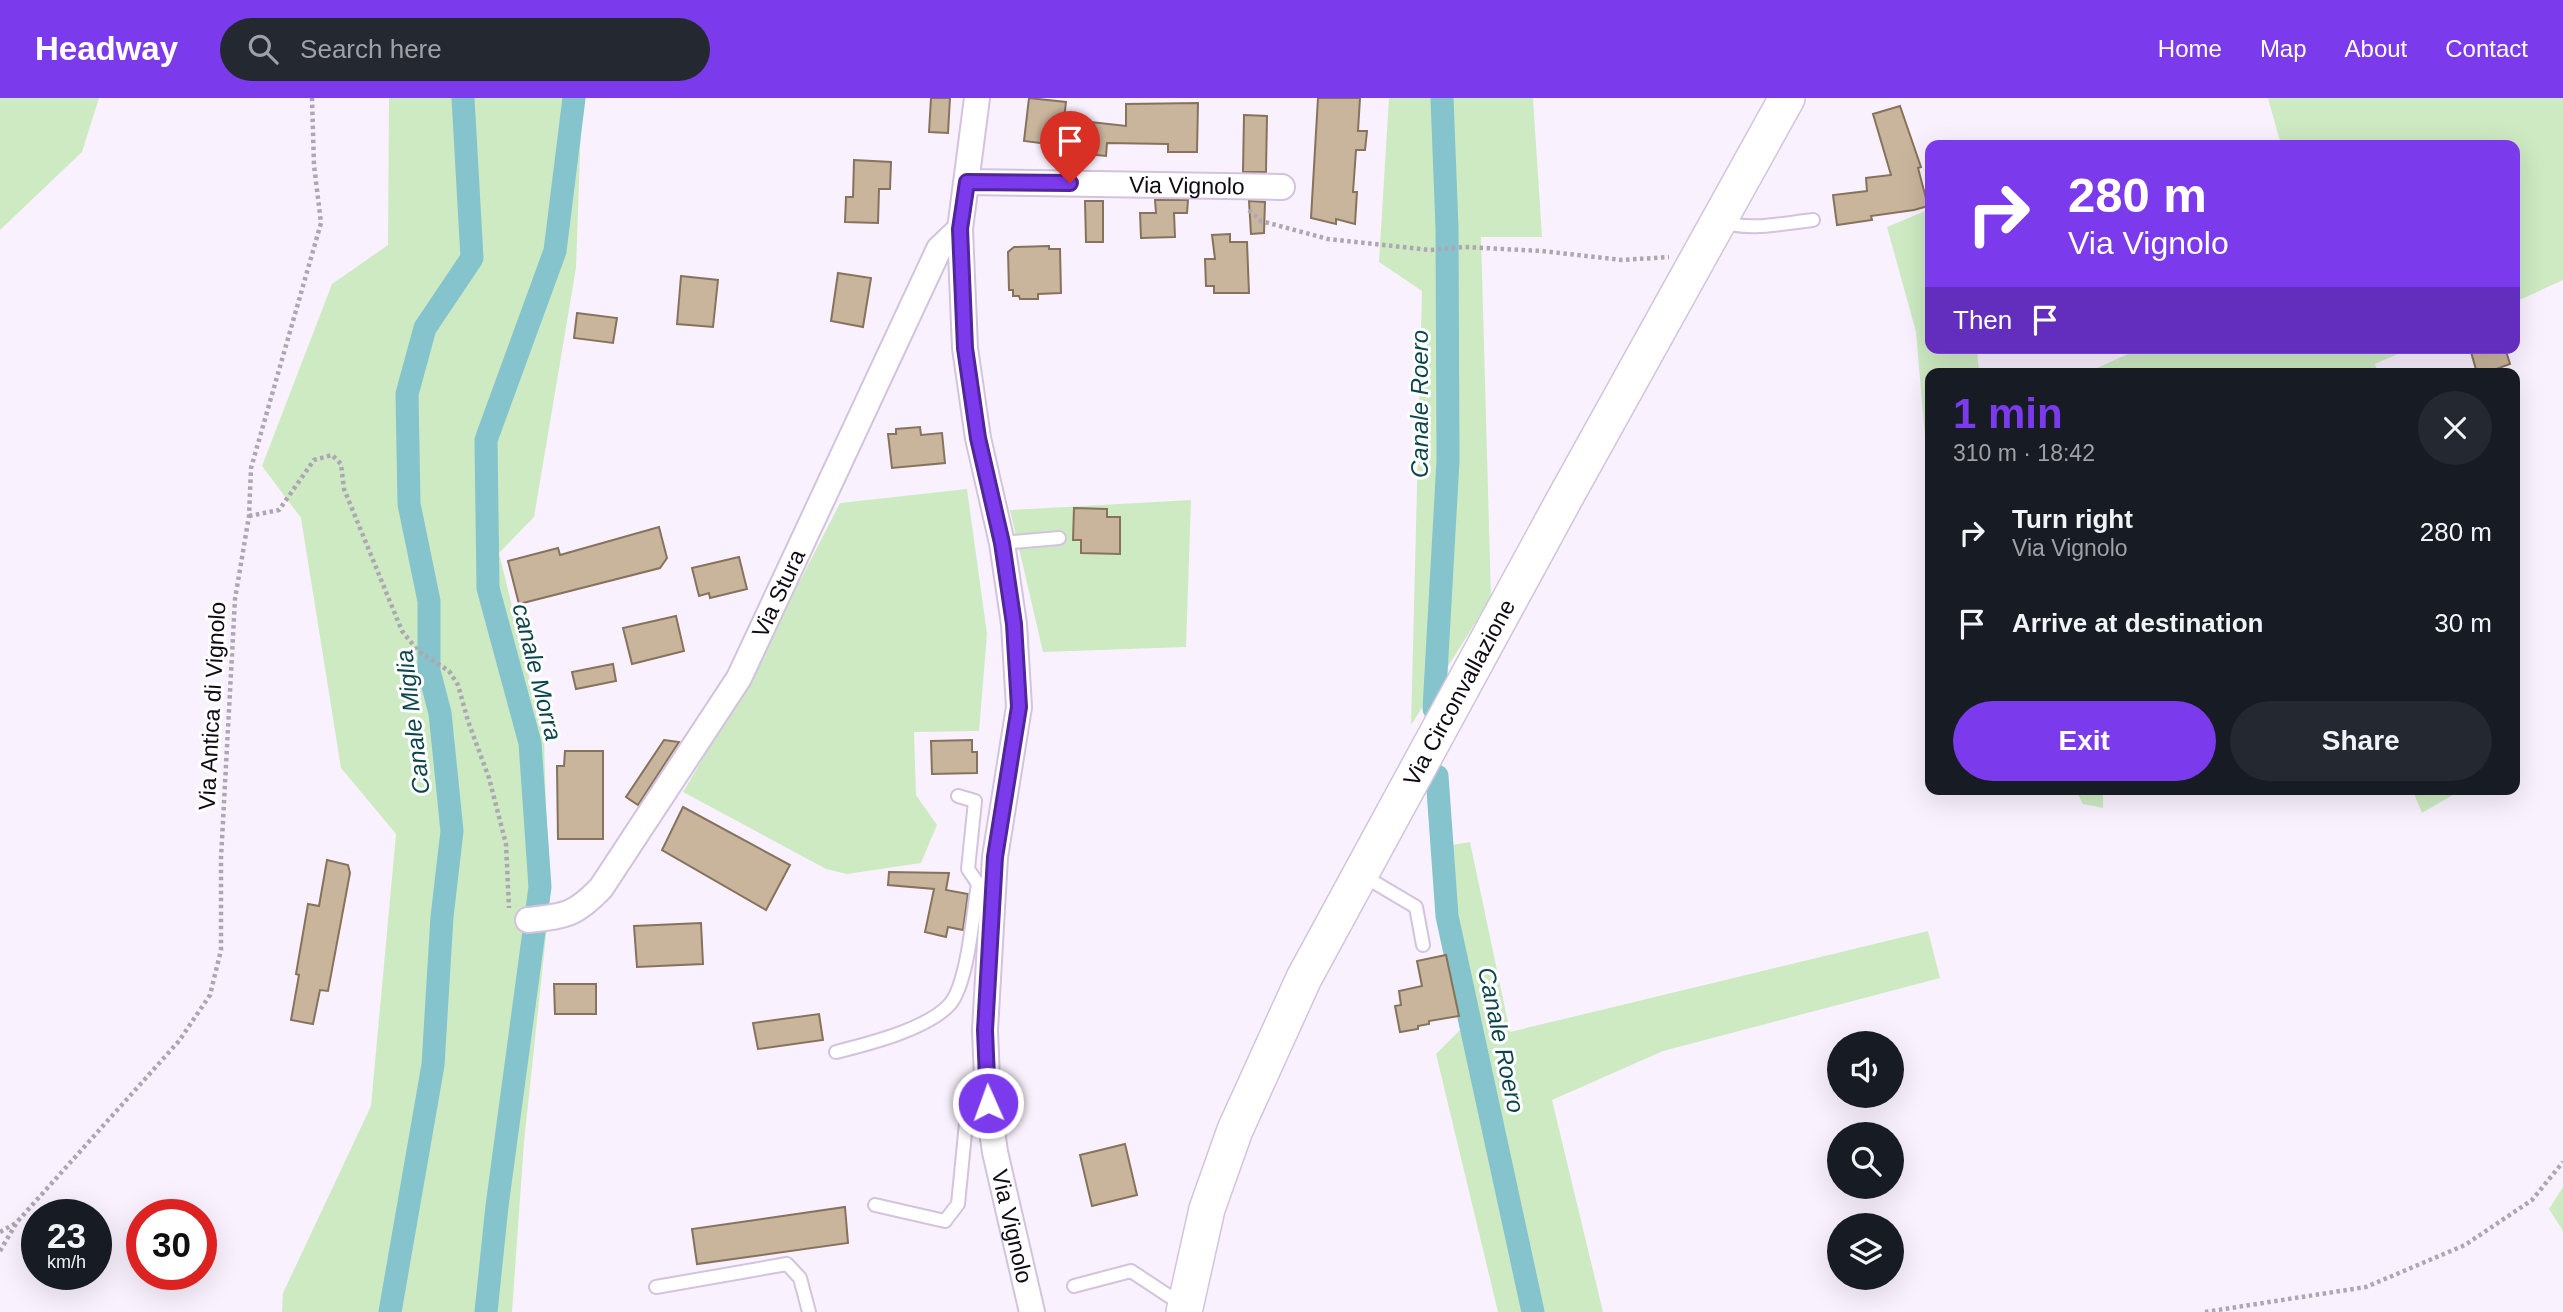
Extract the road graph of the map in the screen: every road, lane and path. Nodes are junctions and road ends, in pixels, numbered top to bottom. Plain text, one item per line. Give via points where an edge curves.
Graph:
1 (312, 98) edge
2 (977, 98) edge
3 (1787, 98) edge
4 (967, 182) junction
5 (1224, 186) junction
6 (1282, 187) dead end
7 (1813, 220) dead end
8 (1720, 221) junction
9 (960, 229) junction
10 (1702, 255) junction
11 (249, 516) junction
12 (1059, 538) dead end
13 (1002, 543) junction
14 (958, 796) dead end
15 (1361, 875) junction
16 (986, 884) junction
17 (537, 919) joint
18 (1423, 945) dead end
19 (836, 1052) dead end
20 (988, 1103) junction
21 (2563, 1162) edge
22 (875, 1205) dead end
23 (17, 1222) junction
24 (0, 1232) edge
25 (0, 1251) edge
26 (1074, 1286) dead end
27 (656, 1287) dead end
28 (1184, 1309) edge
29 (809, 1312) edge
30 (1032, 1312) edge
31 (2205, 1312) edge

1 - 11 path, Via Antica di Vignolo via 321,223 251,468
2 - 4 street, Via Vignolo
3 - 8 main road, Via Circonvallazione
4 - 5 street, Via Vignolo
4 - 9 street, Via Vignolo
5 - 6 street, Via Vignolo
5 - 10 path via 1261,222 1328,239 1430,250 1542,251 1622,260
7 - 8 lane via 1752,226
8 - 10 main road, Via Circonvallazione
9 - 13 street, Via Vignolo via 965,348 978,438
9 - 17 street, Via Stura via 939,249 739,678 601,888 582,908
10 - 15 main road, Via Circonvallazione
11 - 17 path via 279,510 314,460 332,455 341,464 344,489 402,631 418,651 449,671 458,685 506,844 509,910
11 - 23 path, Via Antica di Vignolo via 235,599 221,858 221,950 210,995 179,1041
12 - 13 lane
13 - 16 street, Via Vignolo via 1014,624 1019,707 995,857
14 - 16 lane via 975,801 968,869
15 - 18 lane via 1416,907
15 - 28 main road, Via Circonvallazione via 1304,978 1235,1130 1207,1209
16 - 19 lane via 963,975 951,1003 935,1016 881,1040
16 - 20 street, Via Vignolo
20 - 22 lane via 967,1113 958,1204 945,1221
20 - 30 street, Via Vignolo
21 - 31 path via 2532,1200 2465,1245 2378,1282
23 - 24 path
23 - 25 path, Via Antica di Vignolo
26 - 28 lane via 1131,1271
27 - 29 lane via 787,1264 800,1278

